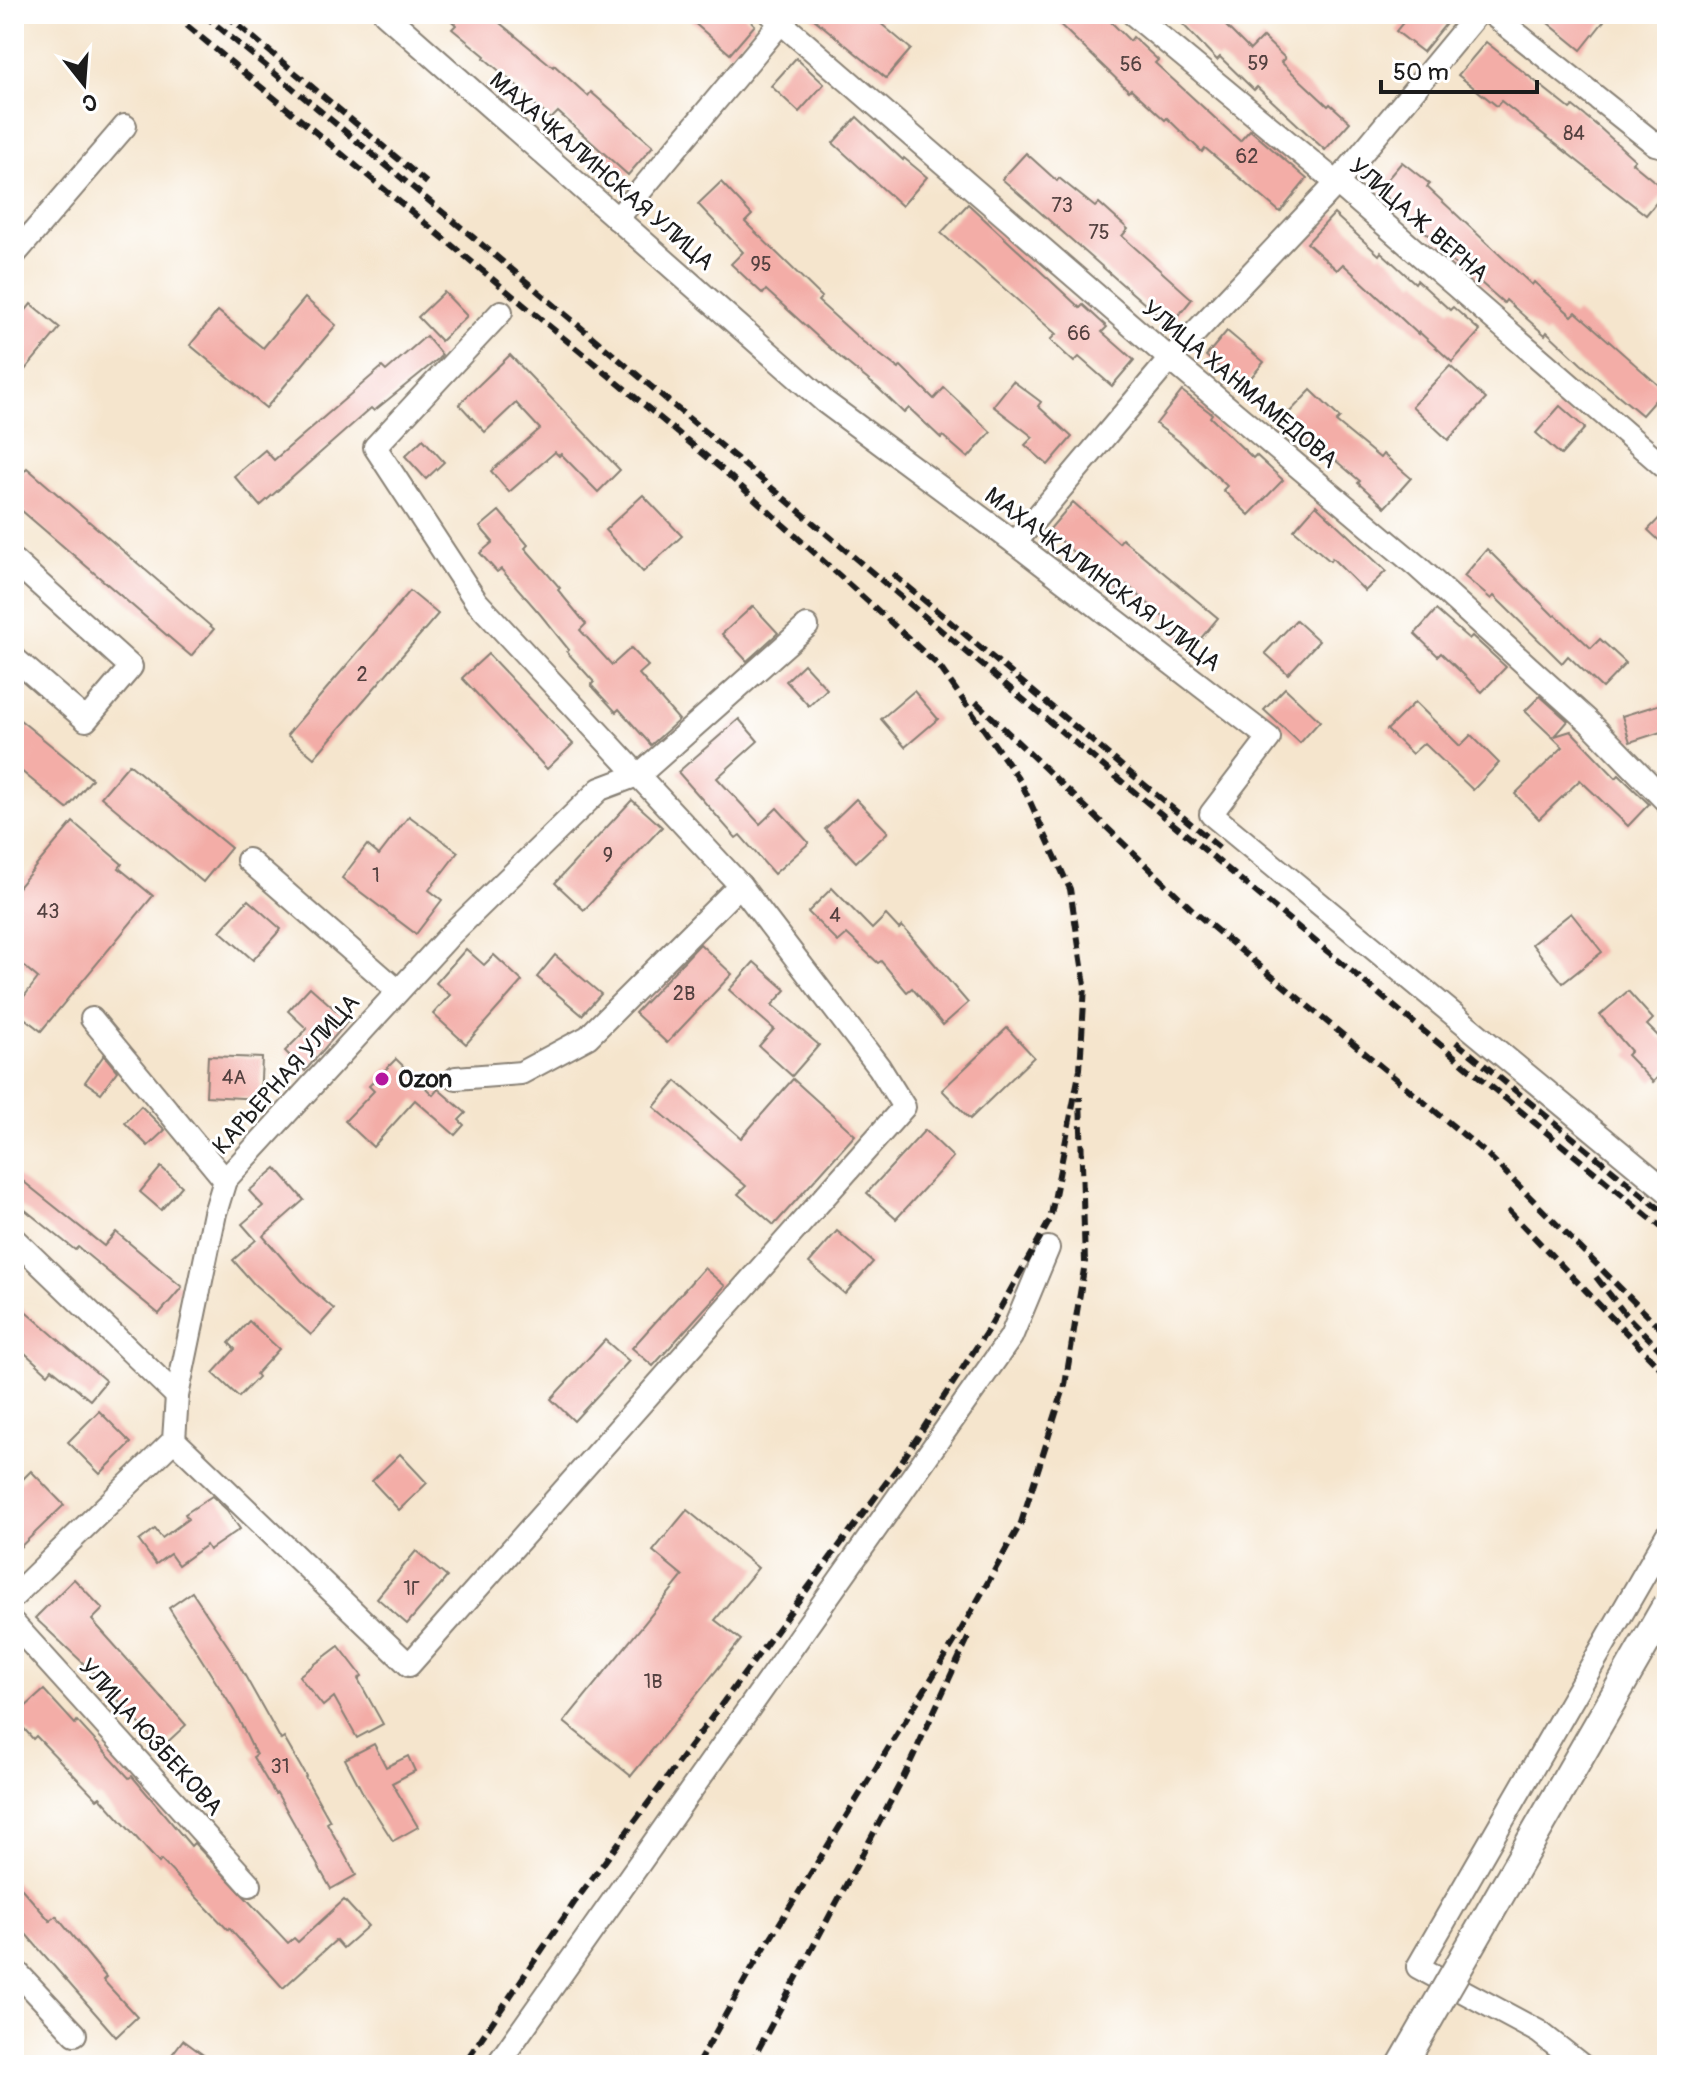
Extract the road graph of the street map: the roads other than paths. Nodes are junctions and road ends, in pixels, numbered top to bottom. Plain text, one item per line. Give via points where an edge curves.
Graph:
1 (385, 14) edge
2 (1133, 14) edge
3 (1477, 14) edge
4 (1492, 14) edge
5 (780, 17) edge
6 (125, 126) dead end
7 (1667, 147) edge
8 (1337, 183) junction
9 (617, 219) junction
10 (14, 255) edge
11 (501, 312) dead end
12 (1170, 359) junction
13 (1667, 469) edge
14 (1015, 543) junction
15 (14, 561) edge
16 (807, 626) dead end
17 (14, 658) edge
18 (640, 774) junction
19 (1667, 802) edge
20 (248, 860) dead end
21 (740, 885) junction
22 (397, 990) junction
23 (92, 1019) dead end
24 (456, 1078) dead end
25 (225, 1180) junction
26 (1667, 1191) edge
27 (14, 1239) edge
28 (1048, 1248) dead end
29 (177, 1396) junction
30 (174, 1440) junction
31 (1667, 1535) edge
32 (14, 1596) edge
33 (1667, 1605) edge
34 (14, 1624) edge
35 (250, 1885) dead end
36 (14, 1969) edge
37 (75, 2034) dead end
38 (497, 2065) edge
39 (1402, 2065) edge
40 (1581, 2065) edge

1 - 9 street, МАХАЧКАЛИНСКАЯ УЛИЦА
2 - 8 street, УЛИЦА Ж. ВЕРНА
3 - 8 street
4 - 7 street via 1655,144
5 - 9 street
5 - 12 street, УЛИЦА ХАНМАМЕДОВА
6 - 10 street
8 - 12 street
8 - 13 street, УЛИЦА Ж. ВЕРНА
9 - 14 street, МАХАЧКАЛИНСКАЯ УЛИЦА via 825,402
11 - 18 street via 375,447 476,601
12 - 14 street
12 - 19 street, УЛИЦА ХАНМАМЕДОВА via 1515,653
14 - 26 street, МАХАЧКАЛИНСКАЯ УЛИЦА via 1269,738 1211,814
15 - 17 street via 131,667 86,720
16 - 18 street, КАРЬЕРНАЯ УЛИЦА
18 - 21 street
18 - 22 street, КАРЬЕРНАЯ УЛИЦА via 600,789
20 - 22 street
21 - 24 street via 588,1037 521,1073
21 - 30 street via 904,1107 409,1665
22 - 25 street, КАРЬЕРНАЯ УЛИЦА
23 - 25 street
25 - 29 street, КАРЬЕРНАЯ УЛИЦА
27 - 29 street
28 - 38 street via 1011,1337
29 - 30 street, КАРЬЕРНАЯ УЛИЦА
30 - 32 street
31 - 40 street via 1418,1967 1539,2032
33 - 39 main road, bridge
34 - 35 street, УЛИЦА ЮЗБЕКОВА
36 - 37 street

